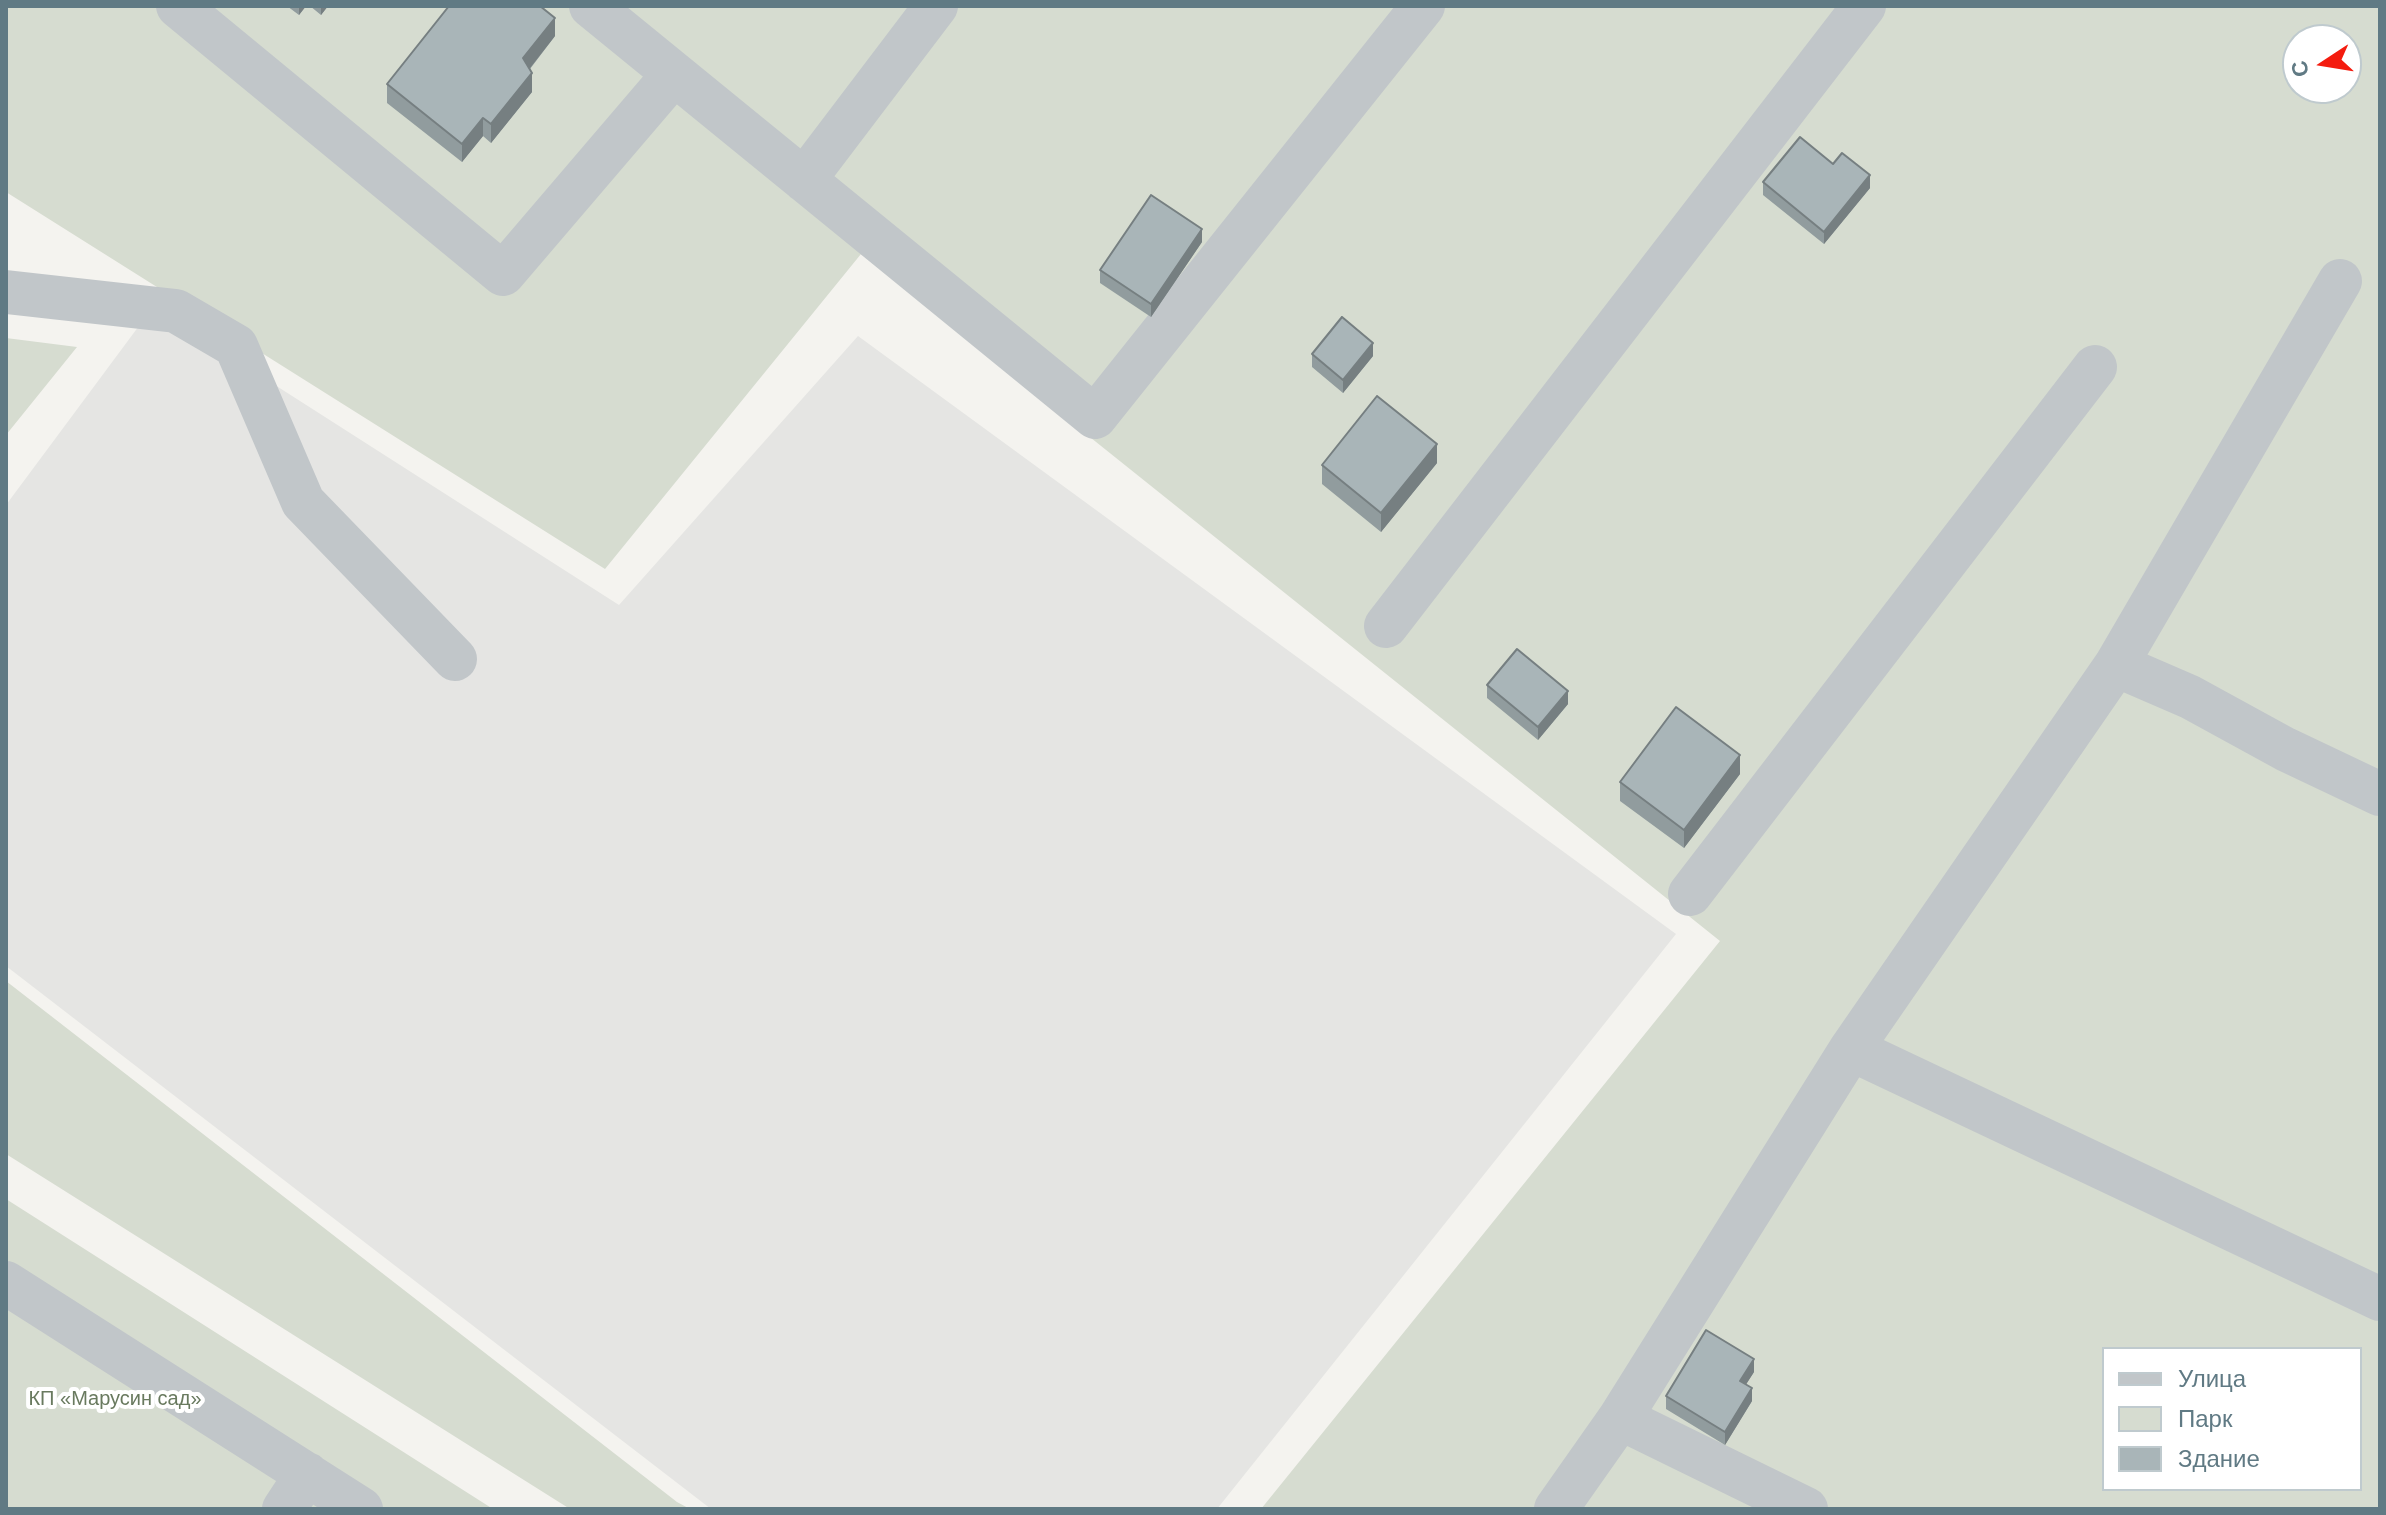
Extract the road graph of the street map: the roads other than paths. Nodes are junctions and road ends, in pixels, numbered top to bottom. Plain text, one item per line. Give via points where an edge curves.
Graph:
1 (178, 6) edge
2 (591, 6) edge
3 (936, 6) edge
4 (1423, 6) edge
5 (1864, 6) edge
6 (674, 74) junction
7 (804, 180) junction
8 (2340, 281) dead end
9 (6, 292) edge
10 (2095, 367) dead end
11 (1386, 626) dead end
12 (455, 659) dead end
13 (2116, 665) junction
14 (2380, 794) edge
15 (1690, 894) dead end
16 (1851, 1049) junction
17 (6, 1283) edge
18 (2380, 1299) edge
19 (1620, 1418) junction
20 (295, 1492) edge
21 (361, 1509) edge
22 (1556, 1509) edge
23 (1806, 1509) edge

1 - 6 lane via 503,274
2 - 6 lane
3 - 7 lane
4 - 7 lane via 1095,417
5 - 11 lane
6 - 7 lane
8 - 13 lane
9 - 12 lane via 176,311 236,346 303,502
10 - 15 lane
13 - 14 lane
13 - 16 lane
16 - 18 lane
16 - 19 lane
17 - 20 lane
19 - 22 lane
19 - 23 lane
20 - 21 lane

